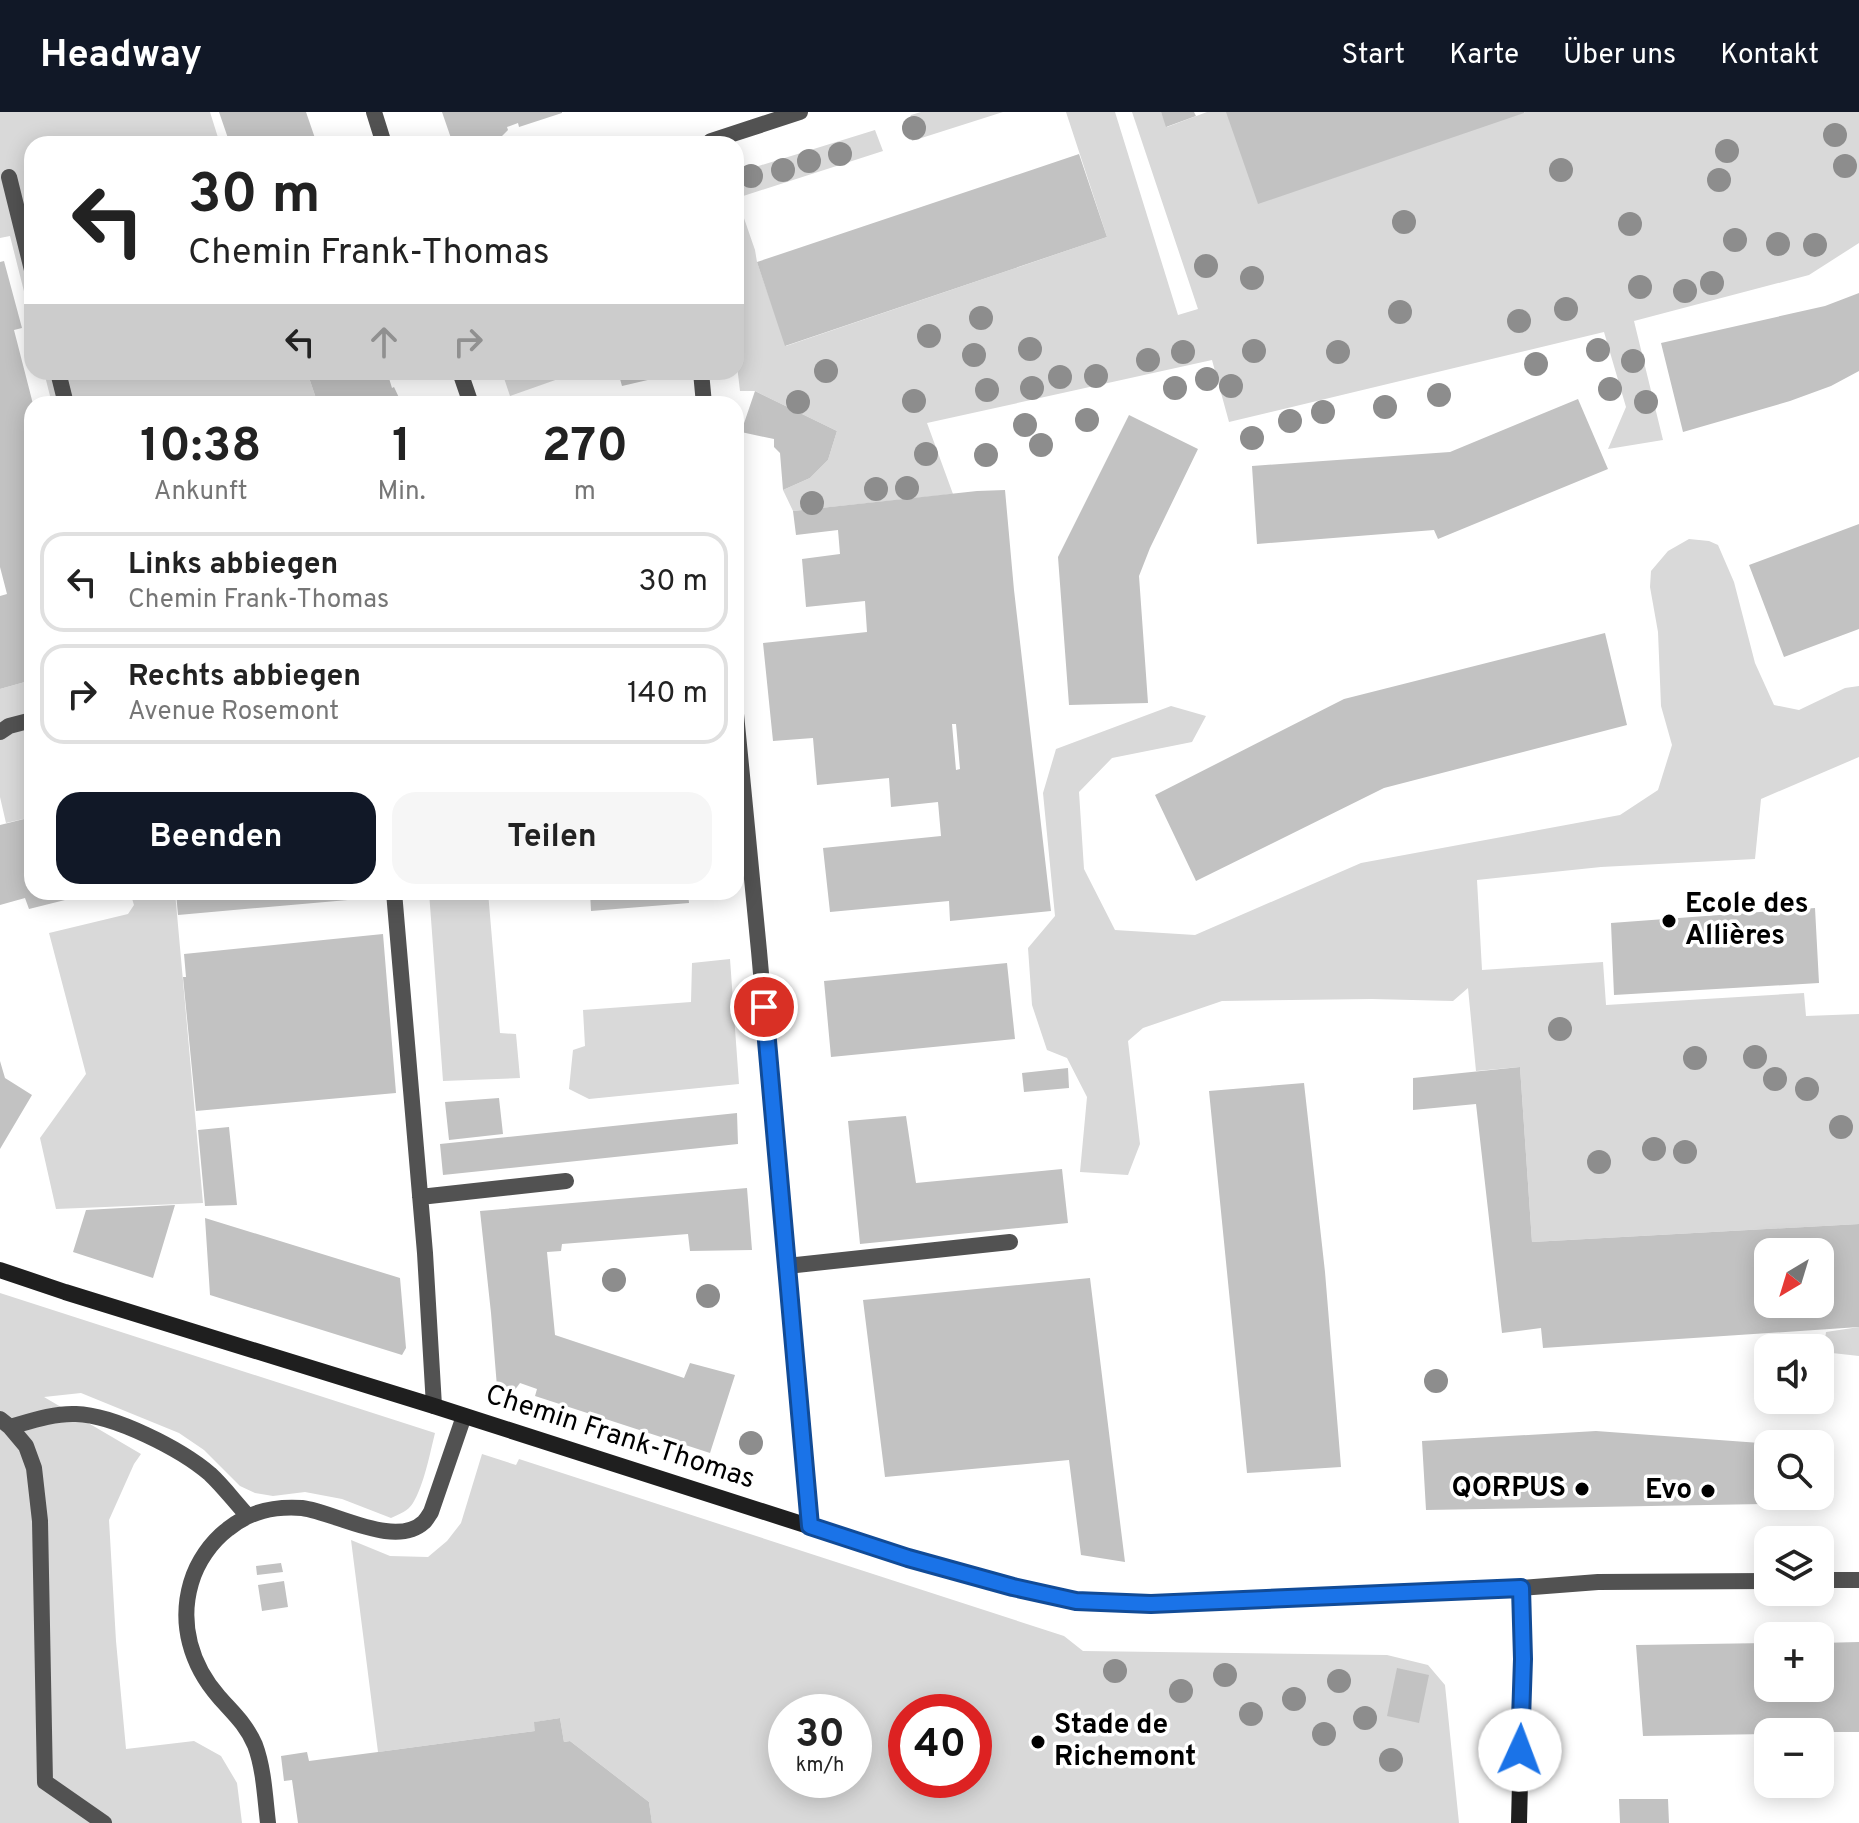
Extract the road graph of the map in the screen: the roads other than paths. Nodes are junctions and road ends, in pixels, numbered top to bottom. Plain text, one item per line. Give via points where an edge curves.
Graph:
1 (374, 112) edge
2 (800, 112) edge
3 (382, 136) edge
4 (726, 136) edge
5 (9, 177) dead end
6 (24, 238) edge
7 (24, 722) edge
8 (0, 732) edge
9 (744, 796) edge
10 (395, 900) edge
11 (566, 1181) dead end
12 (420, 1197) junction
13 (1010, 1242) dead end
14 (787, 1266) junction
15 (0, 1270) edge
16 (434, 1406) junction
17 (464, 1416) junction
18 (5, 1423) edge
19 (247, 1515) junction
20 (810, 1526) junction
21 (1834, 1580) edge
22 (1859, 1580) edge
23 (1754, 1581) edge
24 (1521, 1588) junction
25 (104, 1823) edge
26 (268, 1823) edge
27 (1519, 1823) edge

1 - 3 street
2 - 4 street
5 - 6 street
7 - 8 street
9 - 14 street
10 - 12 street
11 - 12 street
12 - 16 street
13 - 14 street
14 - 20 street
15 - 16 street, Chemin Frank-Thomas
16 - 17 street, Chemin Frank-Thomas
17 - 19 street via 424,1523 384,1532 304,1509
17 - 20 street, Chemin Frank-Thomas
18 - 19 street via 77,1414 119,1422 209,1474
18 - 25 street via 26,1446 34,1468 40,1521 45,1782
19 - 26 street via 224,1531 199,1563 187,1605 188,1635 203,1677 242,1721 255,1745
20 - 24 street, Chemin Frank-Thomas via 908,1558 1076,1601 1151,1604
21 - 22 street
23 - 24 street
24 - 27 street

